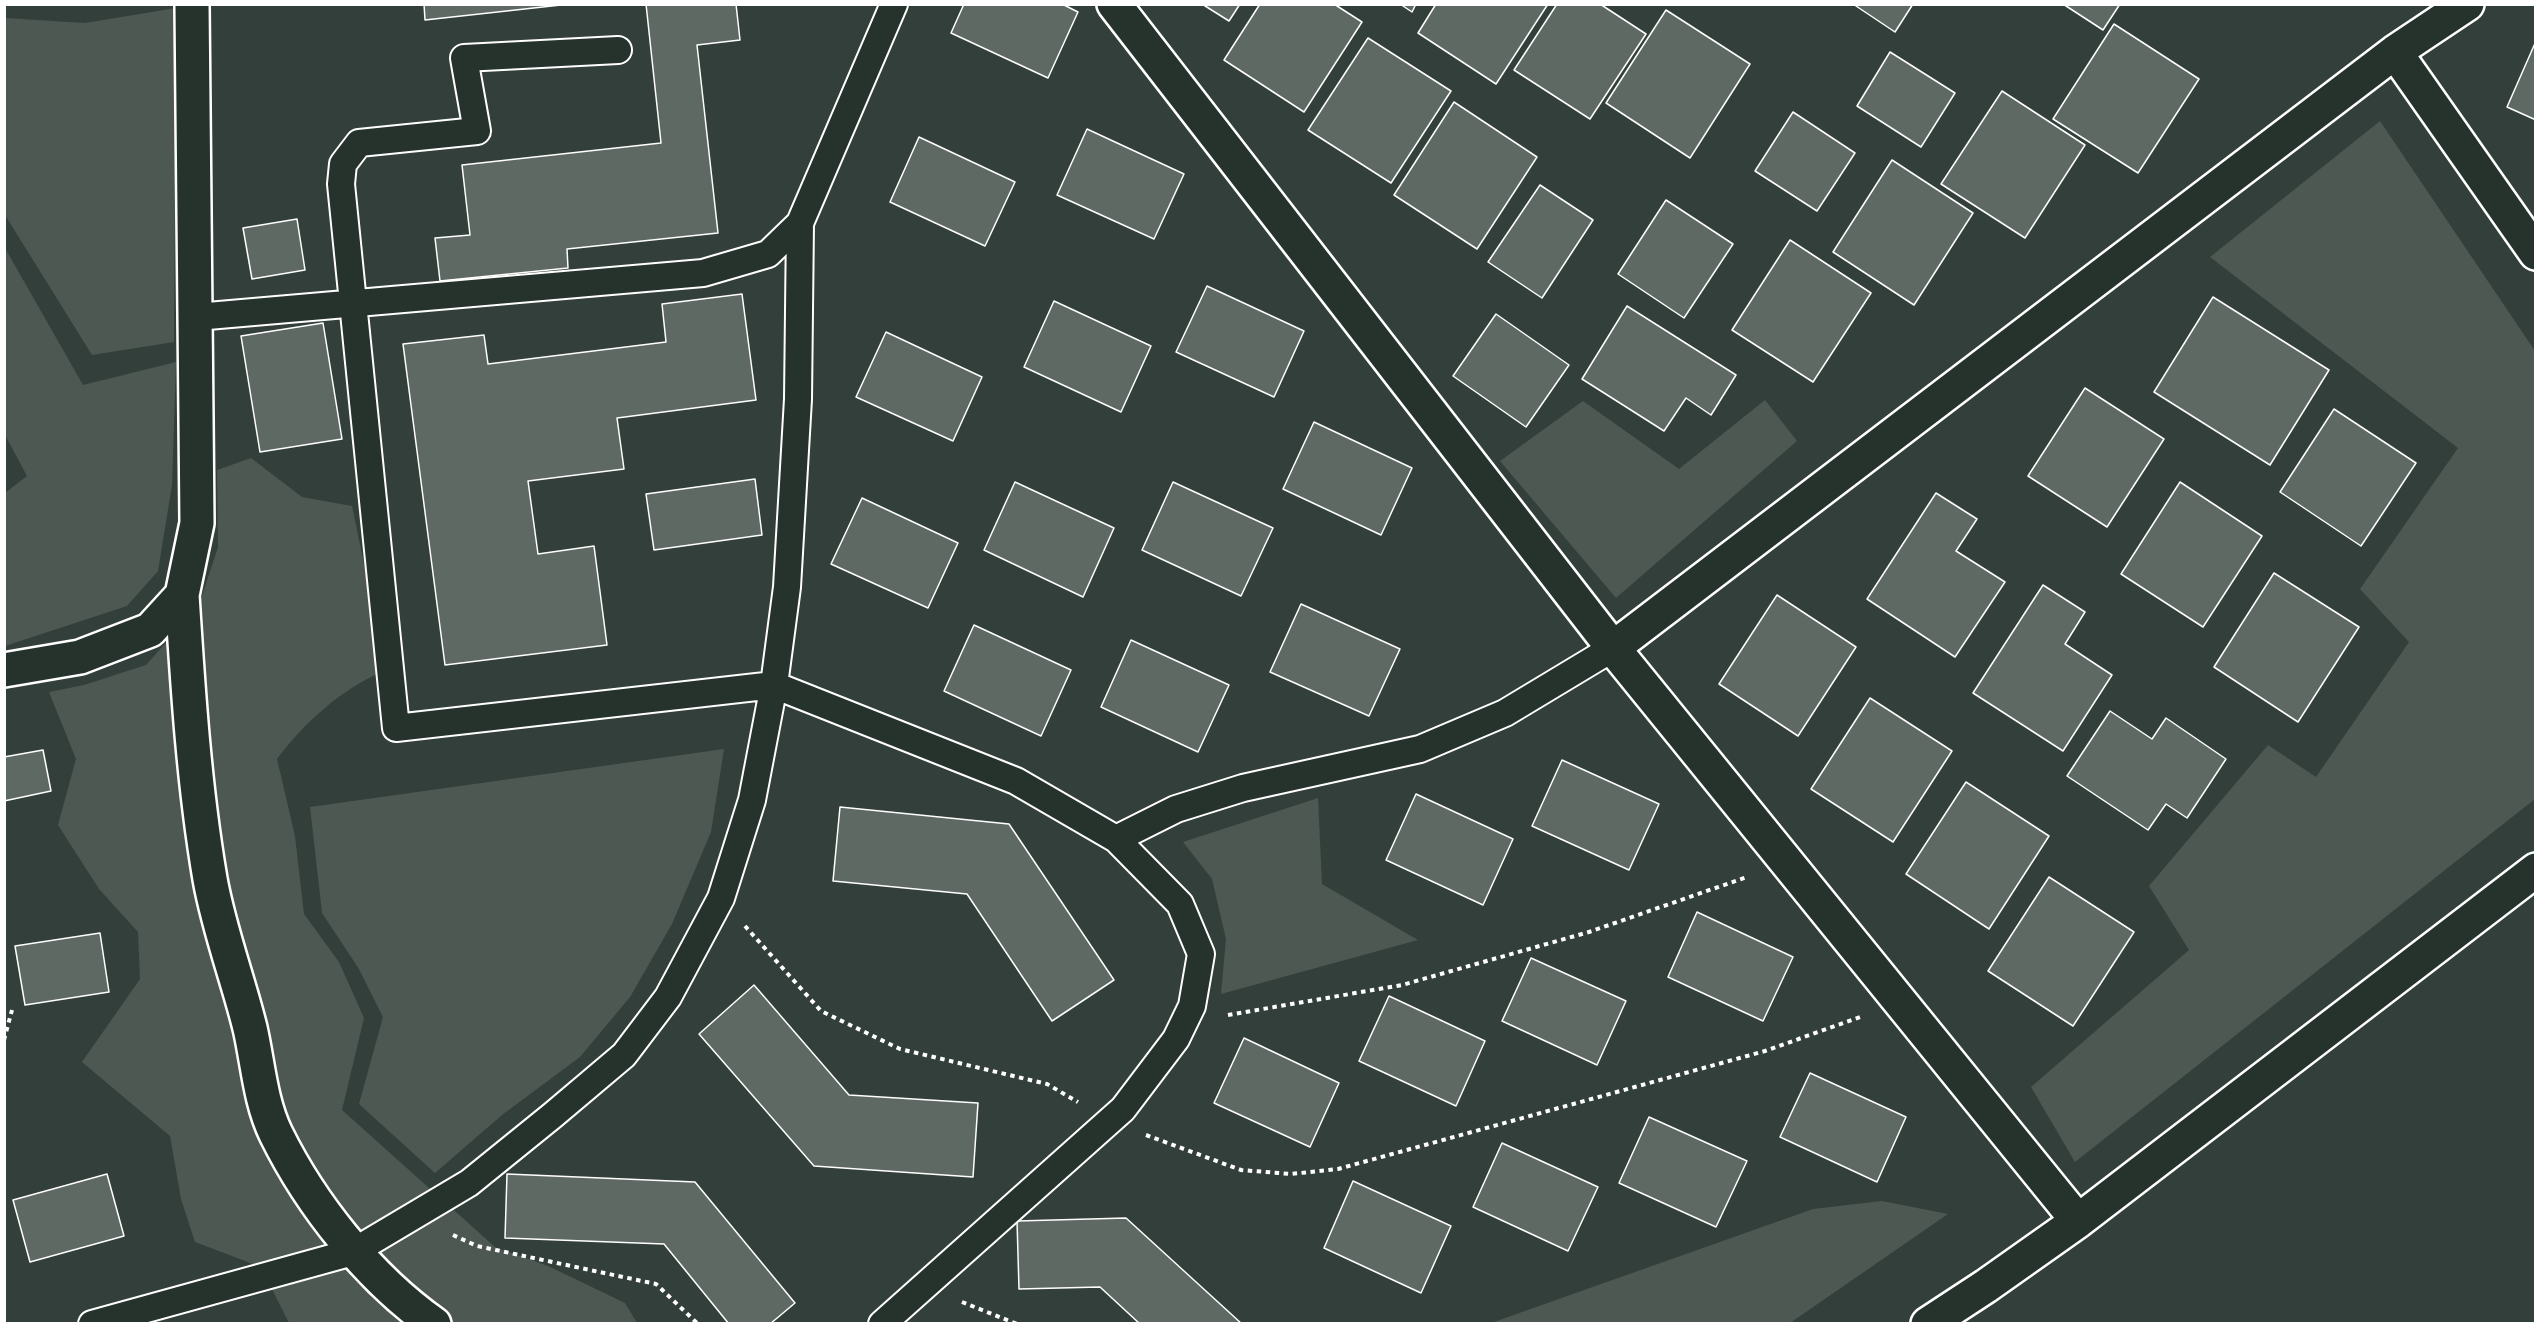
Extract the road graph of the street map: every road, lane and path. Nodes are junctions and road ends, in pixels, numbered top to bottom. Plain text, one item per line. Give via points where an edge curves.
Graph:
1 (192, 4) edge
2 (894, 4) edge
3 (1114, 4) edge
4 (2467, 4) edge
5 (618, 50) dead end
6 (2395, 52) junction
7 (800, 223) junction
8 (2535, 253) edge
9 (353, 303) junction
10 (196, 317) junction
11 (182, 595) junction
12 (1613, 648) junction
13 (4, 670) edge
14 (774, 685) junction
15 (1116, 838) junction
16 (1788, 863) junction
17 (2535, 870) edge
18 (721, 898) junction
19 (1900, 1002) junction
20 (12, 1010) dead end
21 (1184, 1022) junction
22 (4, 1040) edge
23 (1109, 1121) junction
24 (411, 1217) junction
25 (2078, 1221) junction
26 (353, 1252) junction
27 (919, 1291) junction
28 (92, 1323) edge
29 (434, 1323) edge
30 (698, 1323) edge
31 (882, 1323) edge
32 (1017, 1323) edge
33 (1928, 1323) edge

1 - 10 street
2 - 7 lane
3 - 12 street
4 - 6 street
5 - 9 lane via 464,58 477,131 359,143 343,164 341,184
6 - 8 street
6 - 12 street
7 - 9 lane via 768,254 703,273
7 - 14 lane via 798,399 787,587
9 - 10 lane
9 - 14 lane via 396,728
10 - 11 street via 197,523
11 - 13 street via 150,630 80,657
11 - 26 street via 190,716 210,881 250,1029 260,1083 275,1131 297,1173
12 - 15 lane via 1505,713 1419,749 1242,788 1176,809
12 - 16 street
14 - 15 lane via 1016,781
14 - 18 lane via 752,800
15 - 21 lane via 1180,904 1202,954 1192,1006
16 - 19 street
16 - 21 path via 1589,932 1402,985
17 - 25 street
18 - 23 path via 821,1011 900,1049 1047,1084
18 - 24 lane via 668,997 624,1055 469,1183
19 - 23 path via 1766,1051 1338,1169 1291,1174 1241,1170
19 - 25 street
20 - 22 path
21 - 23 lane via 1176,1039 1136,1092
23 - 27 lane
24 - 26 lane
24 - 30 path via 477,1246 656,1284
25 - 33 street
26 - 28 lane
26 - 29 street
27 - 31 lane
27 - 32 path via 973,1305

